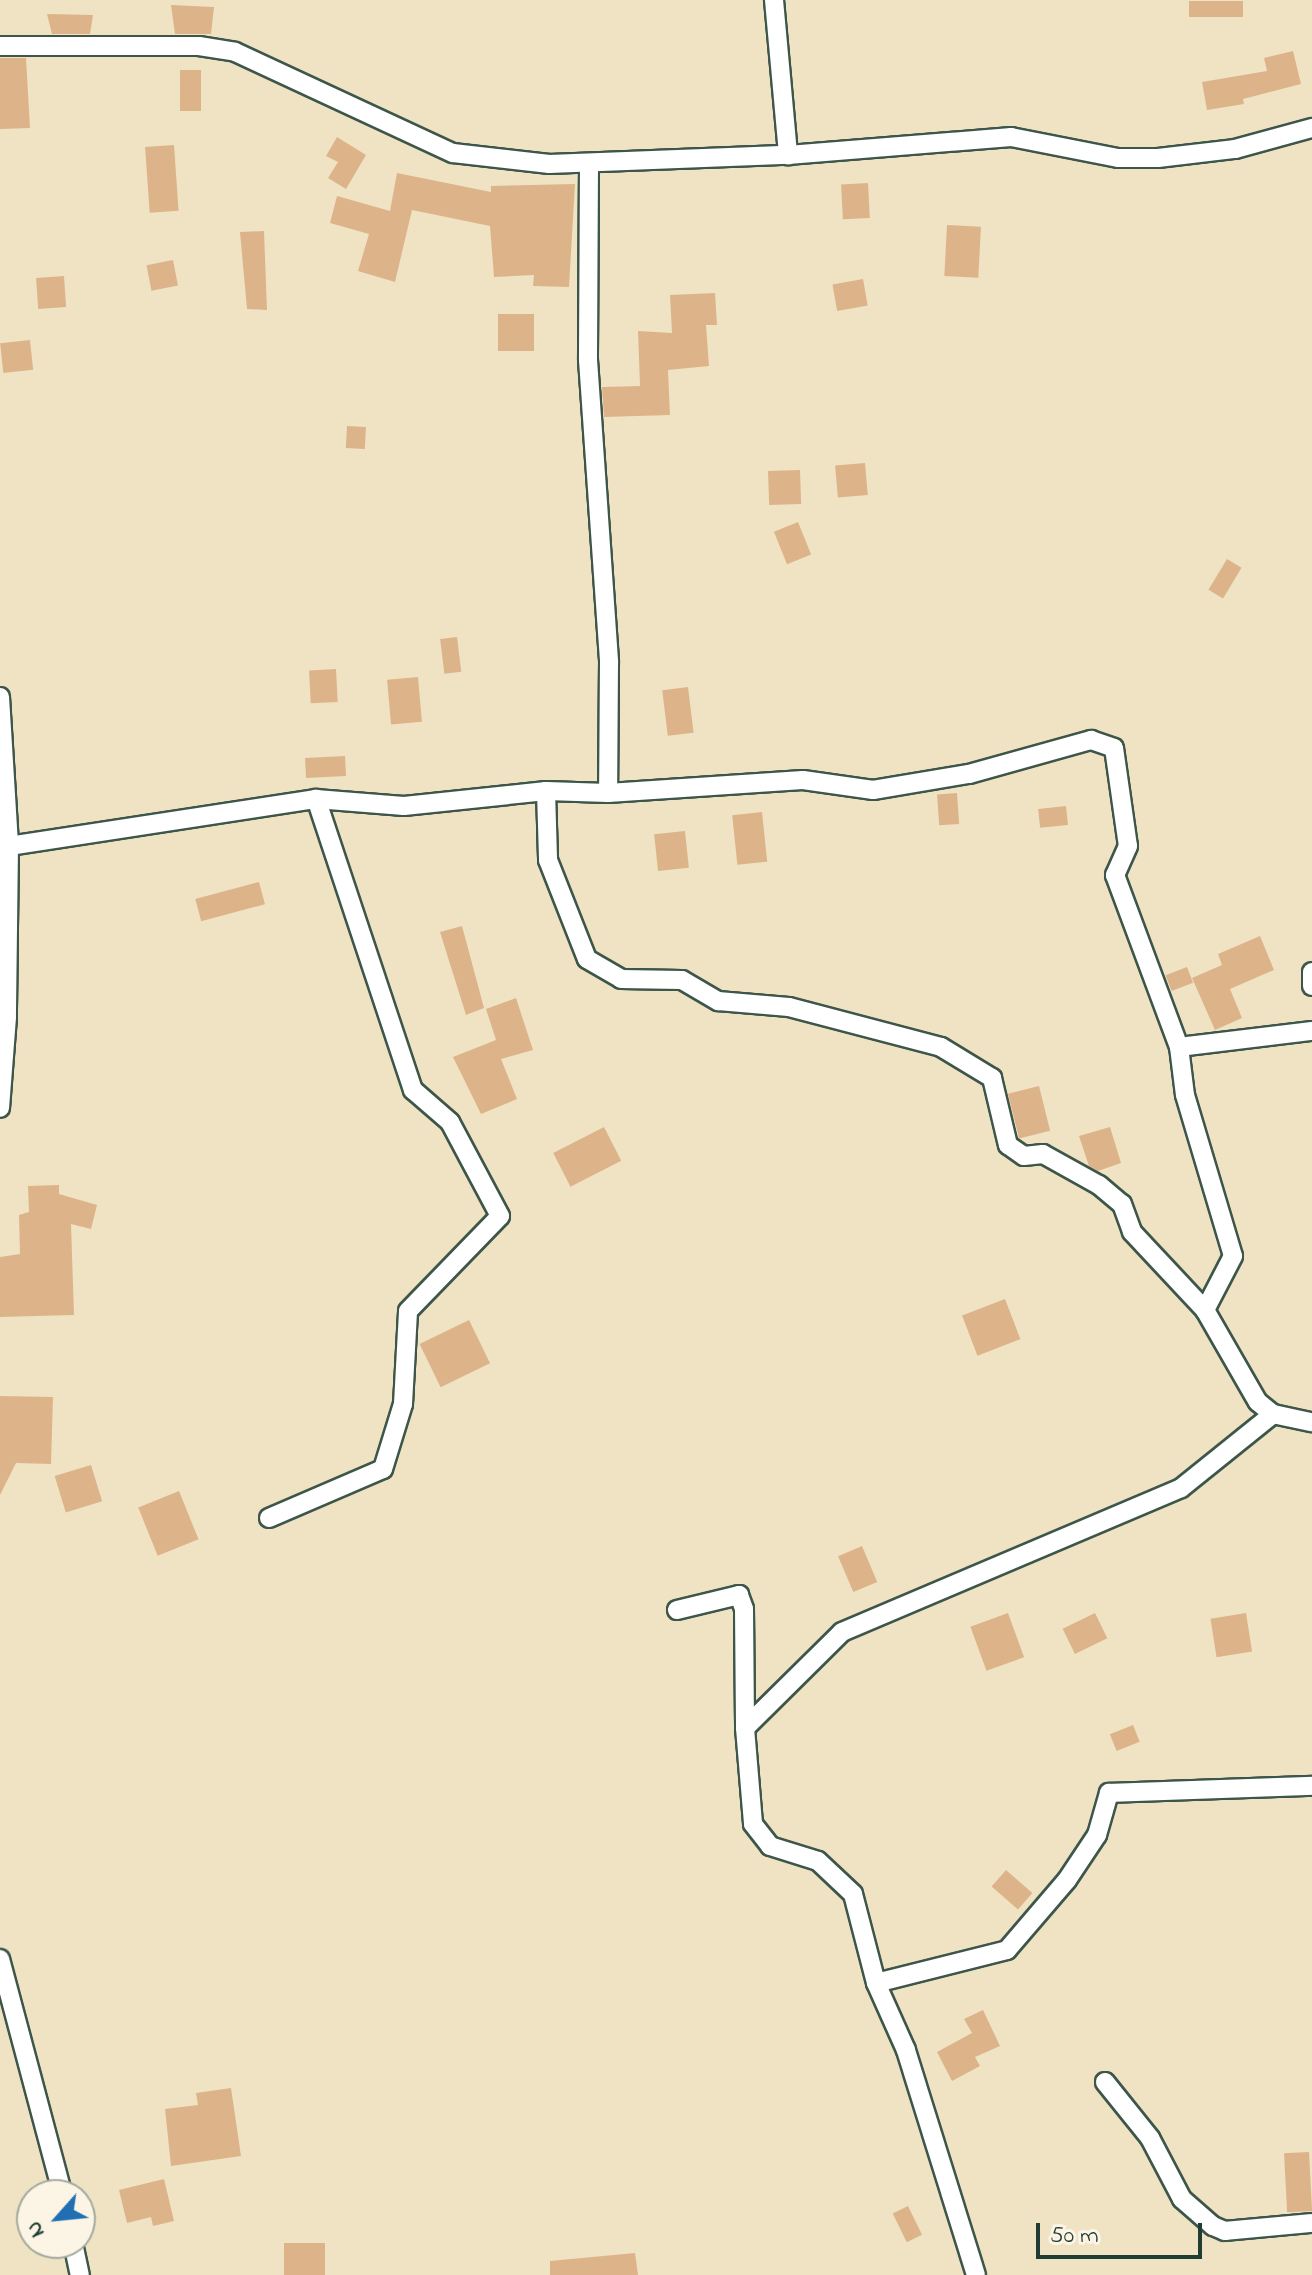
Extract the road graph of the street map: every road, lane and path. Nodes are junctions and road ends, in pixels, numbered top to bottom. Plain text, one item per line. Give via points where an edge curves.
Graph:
1 (774, 0) edge
2 (0, 46) edge
3 (1312, 128) edge
4 (788, 155) junction
5 (589, 163) junction
6 (0, 697) edge
7 (546, 791) junction
8 (608, 793) junction
9 (316, 799) junction
10 (9, 846) junction
11 (1312, 972) edge
12 (1312, 986) edge
13 (1312, 1031) edge
14 (1179, 1047) junction
15 (0, 1108) edge
16 (1205, 1310) junction
17 (1273, 1414) junction
18 (1312, 1422) edge
19 (269, 1518) dead end
20 (677, 1610) dead end
21 (745, 1728) junction
22 (1312, 1786) edge
23 (0, 1959) edge
24 (876, 1983) junction
25 (1105, 2082) dead end
26 (59, 2179) edge
27 (1312, 2223) edge
28 (976, 2275) edge

1 - 4 street
2 - 5 street via 199,46 235,52 453,153
3 - 4 street via 1235,149 1158,158 1118,158 1011,137
4 - 5 street
5 - 8 street via 588,360 609,662
6 - 10 street
7 - 8 street
7 - 9 street via 404,806
7 - 16 street via 548,860 587,959 621,979 682,980 718,1001 789,1007 941,1047 992,1078 1008,1145 1024,1156 1043,1154 1122,1204 1132,1232
8 - 14 street via 803,780 873,790 969,774 1091,740 1114,748 1128,846 1115,875
9 - 10 street
9 - 19 street via 413,1090 450,1122 500,1216 408,1311 403,1404 383,1469
10 - 15 street via 7,1031
11 - 12 street
13 - 14 street
14 - 16 street via 1185,1095 1233,1256
16 - 17 street via 1239,1375
17 - 18 street
17 - 21 street via 1181,1488 842,1632
20 - 21 street via 739,1595 744,1609
21 - 24 street via 753,1824 770,1846 818,1861 853,1894
22 - 24 street via 1109,1793 1097,1835 1067,1880 1007,1950
23 - 26 street
24 - 28 street via 906,2050
25 - 27 street via 1150,2138 1182,2199 1213,2226 1225,2231

